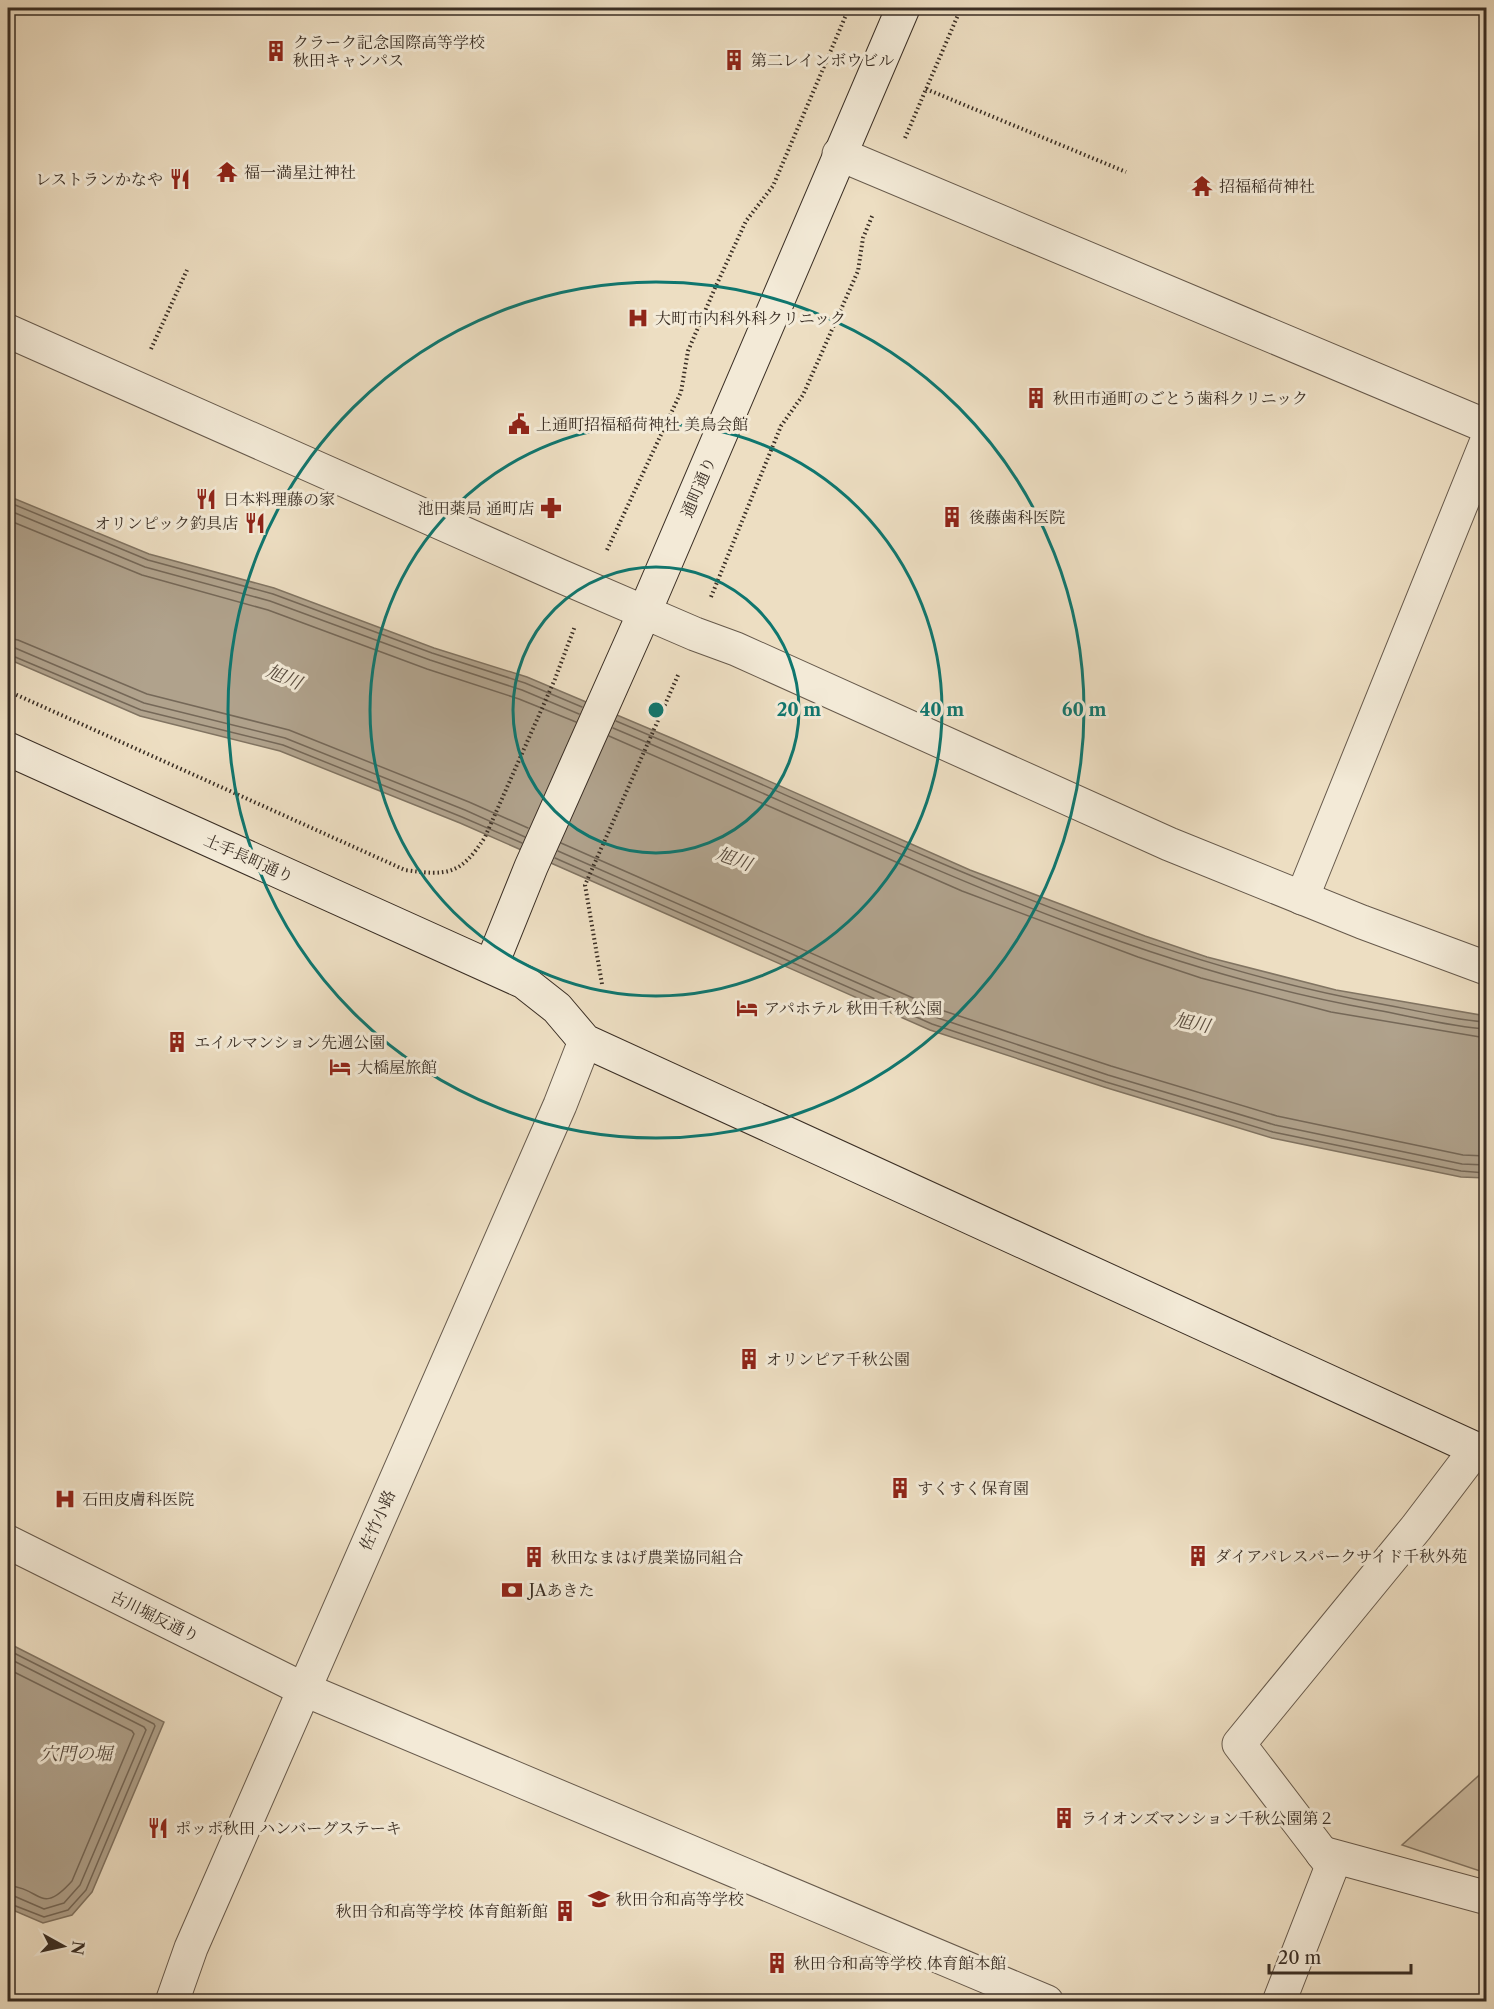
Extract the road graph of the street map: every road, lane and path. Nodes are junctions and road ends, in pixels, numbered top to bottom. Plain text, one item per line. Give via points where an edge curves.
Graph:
1 (849, 8) edge
2 (903, 8) edge
3 (961, 8) edge
4 (926, 89) junction
5 (839, 154) junction
6 (1126, 172) dead end
7 (890, 176) junction
8 (187, 270) dead end
9 (8, 332) edge
10 (133, 387) junction
11 (1486, 426) edge
12 (1486, 443) edge
13 (590, 587) junction
14 (645, 611) junction
15 (695, 634) junction
16 (8, 691) edge
17 (8, 749) edge
18 (1302, 898) junction
19 (491, 966) junction
20 (1486, 968) edge
21 (602, 984) dead end
22 (585, 1041) junction
23 (1481, 1450) edge
24 (8, 1542) edge
25 (303, 1689) junction
26 (1322, 1853) junction
27 (1484, 1897) dead end
28 (172, 2001) edge
29 (1047, 2001) edge
30 (1279, 2001) edge

1 - 13 path via 773,186 746,221 715,288 688,351 681,392
2 - 5 street, 通町通り
3 - 4 path
4 - 6 path
4 - 7 path
5 - 7 street
5 - 14 street, 通町通り
7 - 11 street
7 - 15 path via 863,238 858,271 803,395 781,426
8 - 10 path
9 - 10 street
10 - 13 street
12 - 18 street
13 - 14 street
13 - 16 path via 555,679 485,837 475,853 455,871 405,870
14 - 15 street
14 - 19 street, 通町通り
15 - 18 street via 1169,844
15 - 21 path via 585,885
17 - 19 street, 土手長町通り
18 - 20 street
19 - 22 street, 土手長町通り via 532,988 557,1008
22 - 23 street
22 - 25 street, 佐竹小路
23 - 26 street via 1239,1744
24 - 25 street, 古川堀反通り
25 - 28 street, 佐竹小路
25 - 29 street, 古川堀反通り
26 - 27 street
26 - 30 street via 1332,1866

